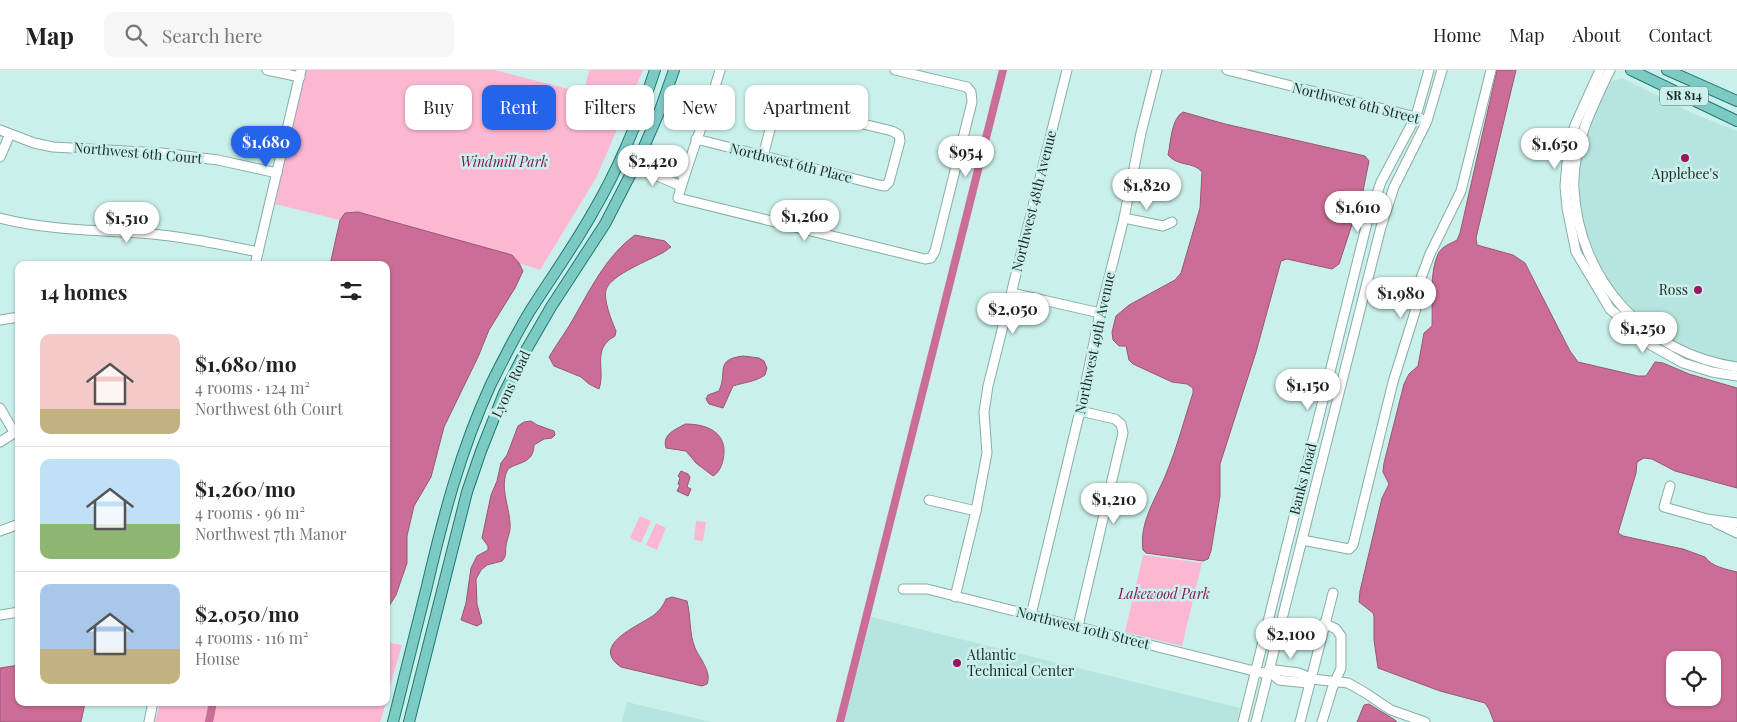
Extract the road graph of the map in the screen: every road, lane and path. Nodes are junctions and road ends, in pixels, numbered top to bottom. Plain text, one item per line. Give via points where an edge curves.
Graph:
1 (267, 70) edge
2 (655, 70) edge
3 (674, 70) edge
4 (720, 70) edge
5 (895, 70) edge
6 (1067, 70) edge
7 (1157, 70) edge
8 (1227, 70) edge
9 (1429, 70) edge
10 (1442, 70) edge
11 (1491, 70) edge
12 (1600, 70) edge
13 (1610, 70) edge
14 (1631, 70) edge
15 (1667, 70) edge
16 (300, 74) edge
17 (1737, 102) edge
18 (1416, 116) junction
19 (1427, 121) junction
20 (1737, 122) edge
21 (0, 130) edge
22 (10, 134) junction
23 (696, 139) junction
24 (623, 153) junction
25 (763, 156) junction
26 (0, 157) edge
27 (637, 161) junction
28 (277, 173) junction
29 (684, 175) junction
30 (681, 186) junction
31 (1378, 191) junction
32 (0, 218) edge
33 (1124, 218) junction
34 (1172, 222) dead end
35 (258, 252) junction
36 (256, 261) edge
37 (1371, 263) junction
38 (1591, 270) junction
39 (1012, 292) junction
40 (1100, 313) junction
41 (15, 318) edge
42 (0, 320) edge
43 (1737, 367) edge
44 (1737, 376) edge
45 (0, 408) edge
46 (1080, 411) junction
47 (15, 430) edge
48 (15, 432) edge
49 (0, 442) edge
50 (1670, 486) dead end
51 (929, 500) dead end
52 (976, 511) junction
53 (1707, 519) junction
54 (1737, 523) edge
55 (15, 525) edge
56 (0, 531) edge
57 (1737, 533) edge
58 (1302, 540) junction
59 (903, 590) dead end
60 (1333, 593) dead end
61 (956, 597) junction
62 (15, 613) edge
63 (0, 615) edge
64 (1031, 615) junction
65 (1324, 623) junction
66 (1078, 626) junction
67 (1262, 672) junction
68 (1312, 679) junction
69 (1336, 682) junction
70 (152, 706) edge
71 (149, 722) edge
72 (393, 722) edge
73 (409, 722) edge
74 (1243, 722) edge
75 (1256, 722) edge
76 (1300, 722) edge
77 (1322, 722) edge
78 (1425, 722) edge

1 - 16 street
2 - 24 main road, Lyons Road
3 - 27 main road, Lyons Road
4 - 23 street
5 - 30 street via 967,87 971,92 970,112 931,258 678,198
6 - 39 street, Northwest 48th Avenue
7 - 33 street, Northwest 49th Avenue
8 - 18 street, Northwest 6th Street
9 - 18 street, Banks Road
10 - 19 street, Banks Road
11 - 58 street via 1461,191 1421,278 1415,312 1393,382 1353,545 1349,549
12 - 38 street via 1574,125 1565,186 1566,208 1576,252
13 - 38 street via 1593,105 1577,154 1574,188 1578,223
14 - 20 main road, SR 814
15 - 17 main road, SR 814
16 - 28 street
18 - 19 street, Northwest 6th Street
18 - 31 street, Banks Road
19 - 37 street, Banks Road via 1394,188
21 - 22 street, Northwest 6th Court
22 - 26 street
22 - 28 street, Northwest 6th Court via 53,146 161,153 218,160
23 - 25 street, Northwest 6th Place
23 - 29 street
24 - 27 street
24 - 72 main road, Lyons Road via 594,212 513,341 468,439 439,534
25 - 25 street, Northwest 6th Place via 777,103 892,131 899,135 900,141 890,182 885,186
27 - 29 street
27 - 30 street
27 - 73 main road, Lyons Road via 604,224 551,308 504,393 462,511
28 - 35 street
29 - 30 street
31 - 37 street via 1365,256
31 - 67 street, Banks Road via 1354,273
32 - 35 street via 50,228 190,238
33 - 34 street via 1163,226
33 - 40 street, Northwest 49th Avenue
35 - 36 street
37 - 58 street, Banks Road
38 - 43 street via 1620,305 1655,336 1698,358
38 - 44 street via 1610,309 1651,345 1683,362
39 - 40 street
39 - 52 street, Northwest 48th Avenue via 988,386 984,412 987,453
40 - 46 street, Northwest 49th Avenue
41 - 42 street
45 - 47 street
46 - 64 street, Northwest 49th Avenue
46 - 66 street via 1115,419 1121,424 1123,433
48 - 49 street
50 - 53 street via 1664,507
51 - 52 street
52 - 61 street, Northwest 48th Avenue
53 - 54 street
53 - 57 street
55 - 56 street
58 - 67 street, Banks Road
59 - 61 street, Northwest 10th Street via 927,589
60 - 65 street
61 - 64 street, Northwest 10th Street
62 - 63 street
64 - 66 street, Northwest 10th Street
65 - 68 street
65 - 69 street via 1336,629 1341,636 1341,668
66 - 67 street, Northwest 10th Street
67 - 68 street via 1279,680 1306,683
67 - 74 street, Banks Road
67 - 75 street, Banks Road
68 - 69 street
68 - 76 street
69 - 77 street
69 - 78 street via 1348,683 1391,710
70 - 71 street

